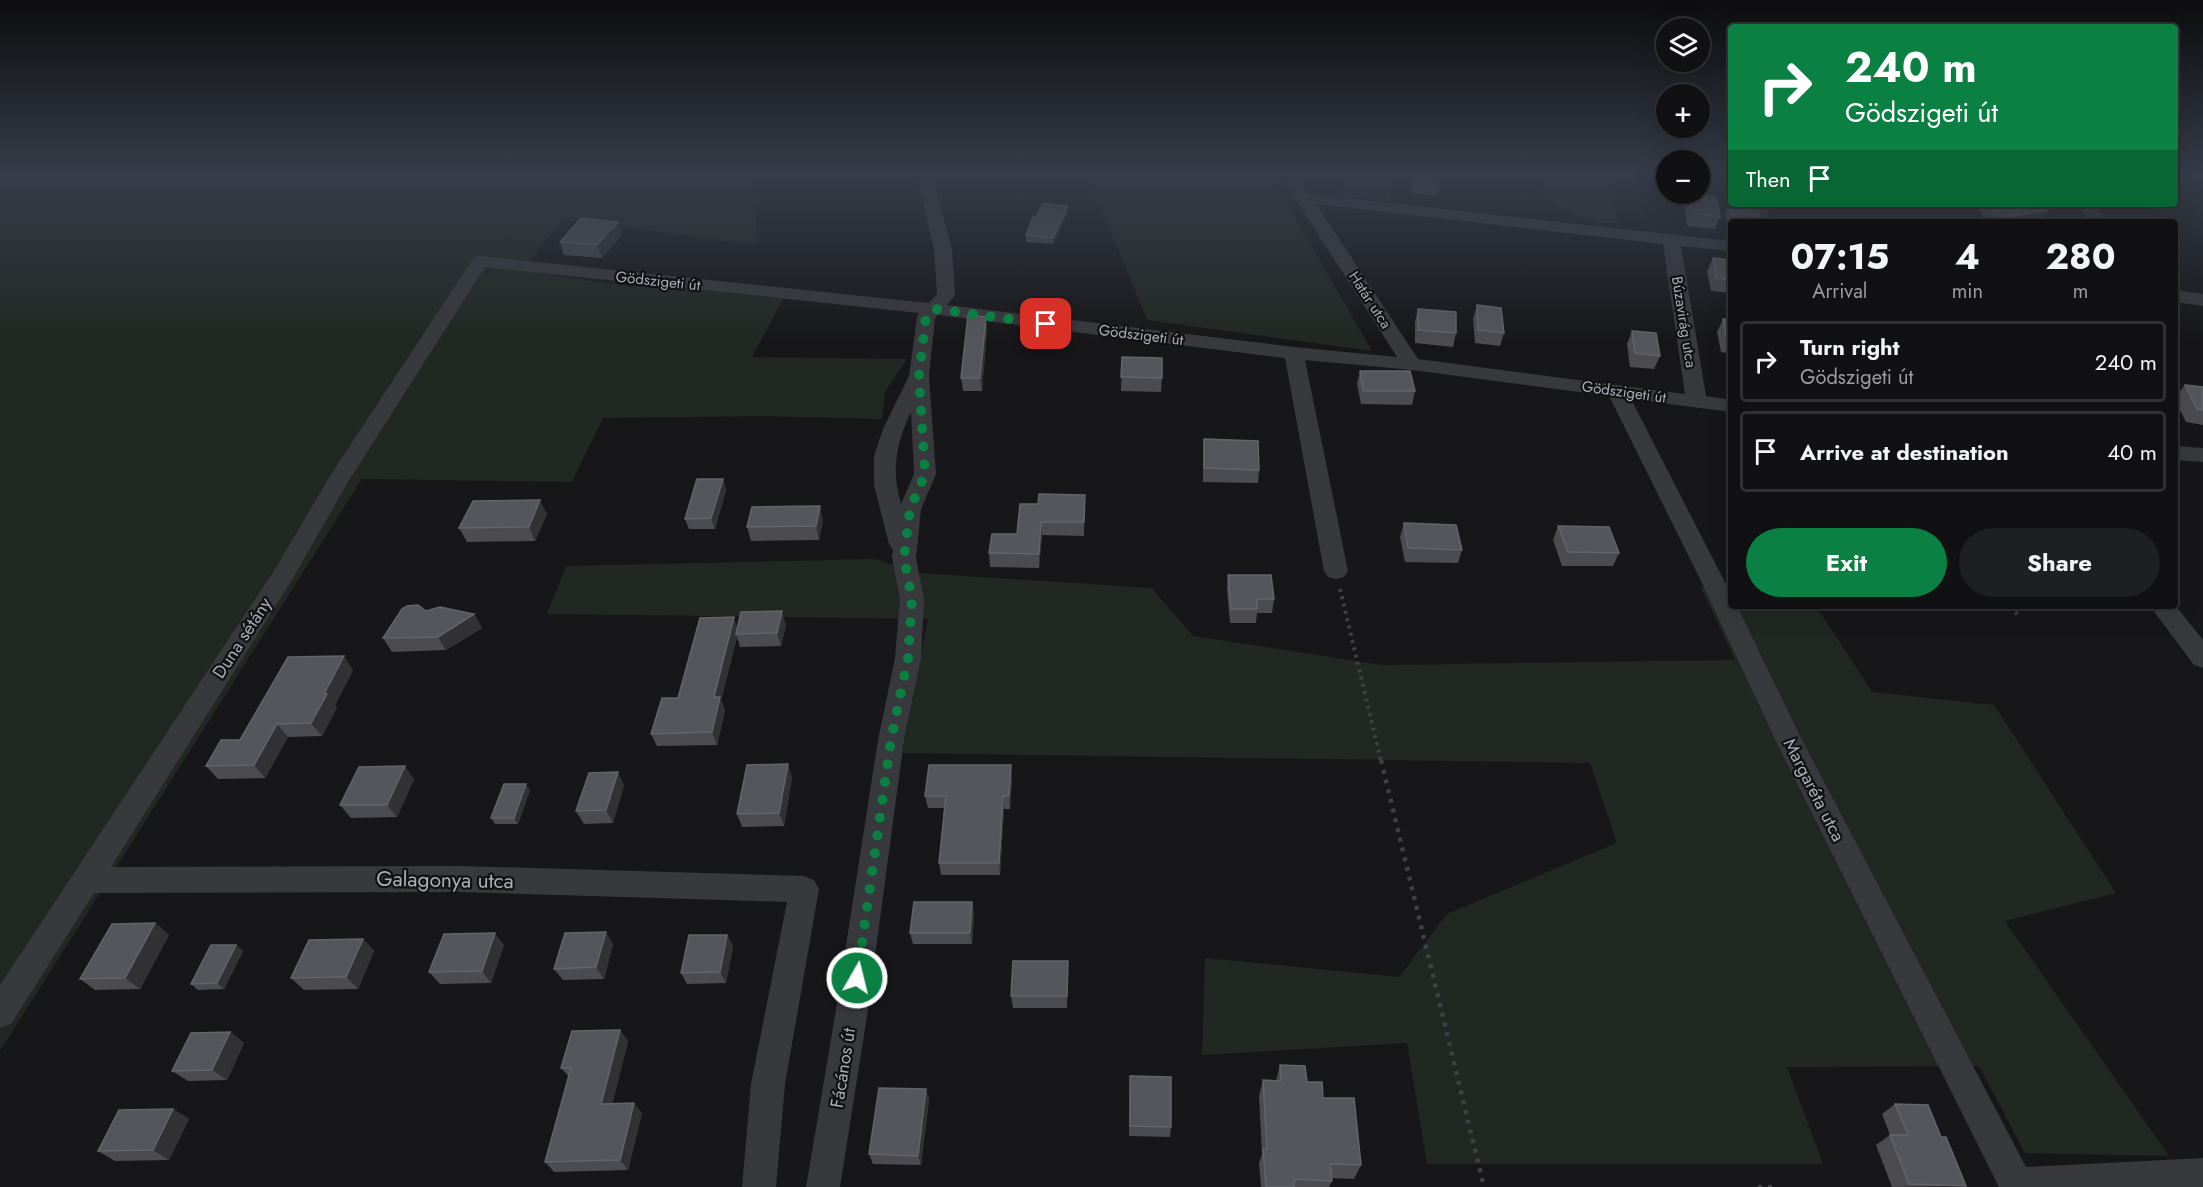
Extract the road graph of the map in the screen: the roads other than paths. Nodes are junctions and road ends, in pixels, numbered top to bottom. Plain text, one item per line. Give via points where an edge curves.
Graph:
1 (938, 229) edge
2 (1324, 229) edge
3 (1572, 229) edge
4 (1671, 241) junction
5 (1728, 246) edge
6 (480, 261) joint
7 (2178, 296) edge
8 (2203, 300) edge
9 (936, 309) junction
10 (1294, 353) junction
11 (1412, 364) junction
12 (919, 376) junction
13 (1617, 390) junction
14 (1697, 402) junction
15 (1728, 406) edge
16 (2178, 453) edge
17 (2203, 455) edge
18 (904, 558) junction
19 (1336, 571) road end
20 (2164, 609) edge
21 (2203, 657) edge
22 (86, 880) junction
23 (0, 1013) edge
24 (2203, 1175) edge
25 (2018, 1186) edge
26 (759, 1187) edge
27 (823, 1187) edge

1 - 9 street, Fácános út via 946,295
2 - 11 street, Határ utca
3 - 4 street
4 - 5 street
4 - 14 street, Búzavirág utca
6 - 9 street, Gödszigeti út
6 - 22 street, Duna sétány via 338,481 285,573
7 - 8 street
9 - 10 street, Gödszigeti út
9 - 12 street, Fácános út via 926,317
10 - 11 street, Gödszigeti út
10 - 19 street
11 - 13 street, Gödszigeti út
12 - 18 street, Fácános út via 925,474 910,509
12 - 18 street via 893,426 885,453 885,483
13 - 14 street, Gödszigeti út
13 - 25 street, Margaréta utca via 1788,739
14 - 15 street, Gödszigeti út
16 - 17 street
18 - 27 street, Fácános út via 912,599 908,658 891,740
20 - 21 street
22 - 23 street, Duna sétány
22 - 26 street, Galagonya utca via 461,879 804,889 768,1083
24 - 25 street

